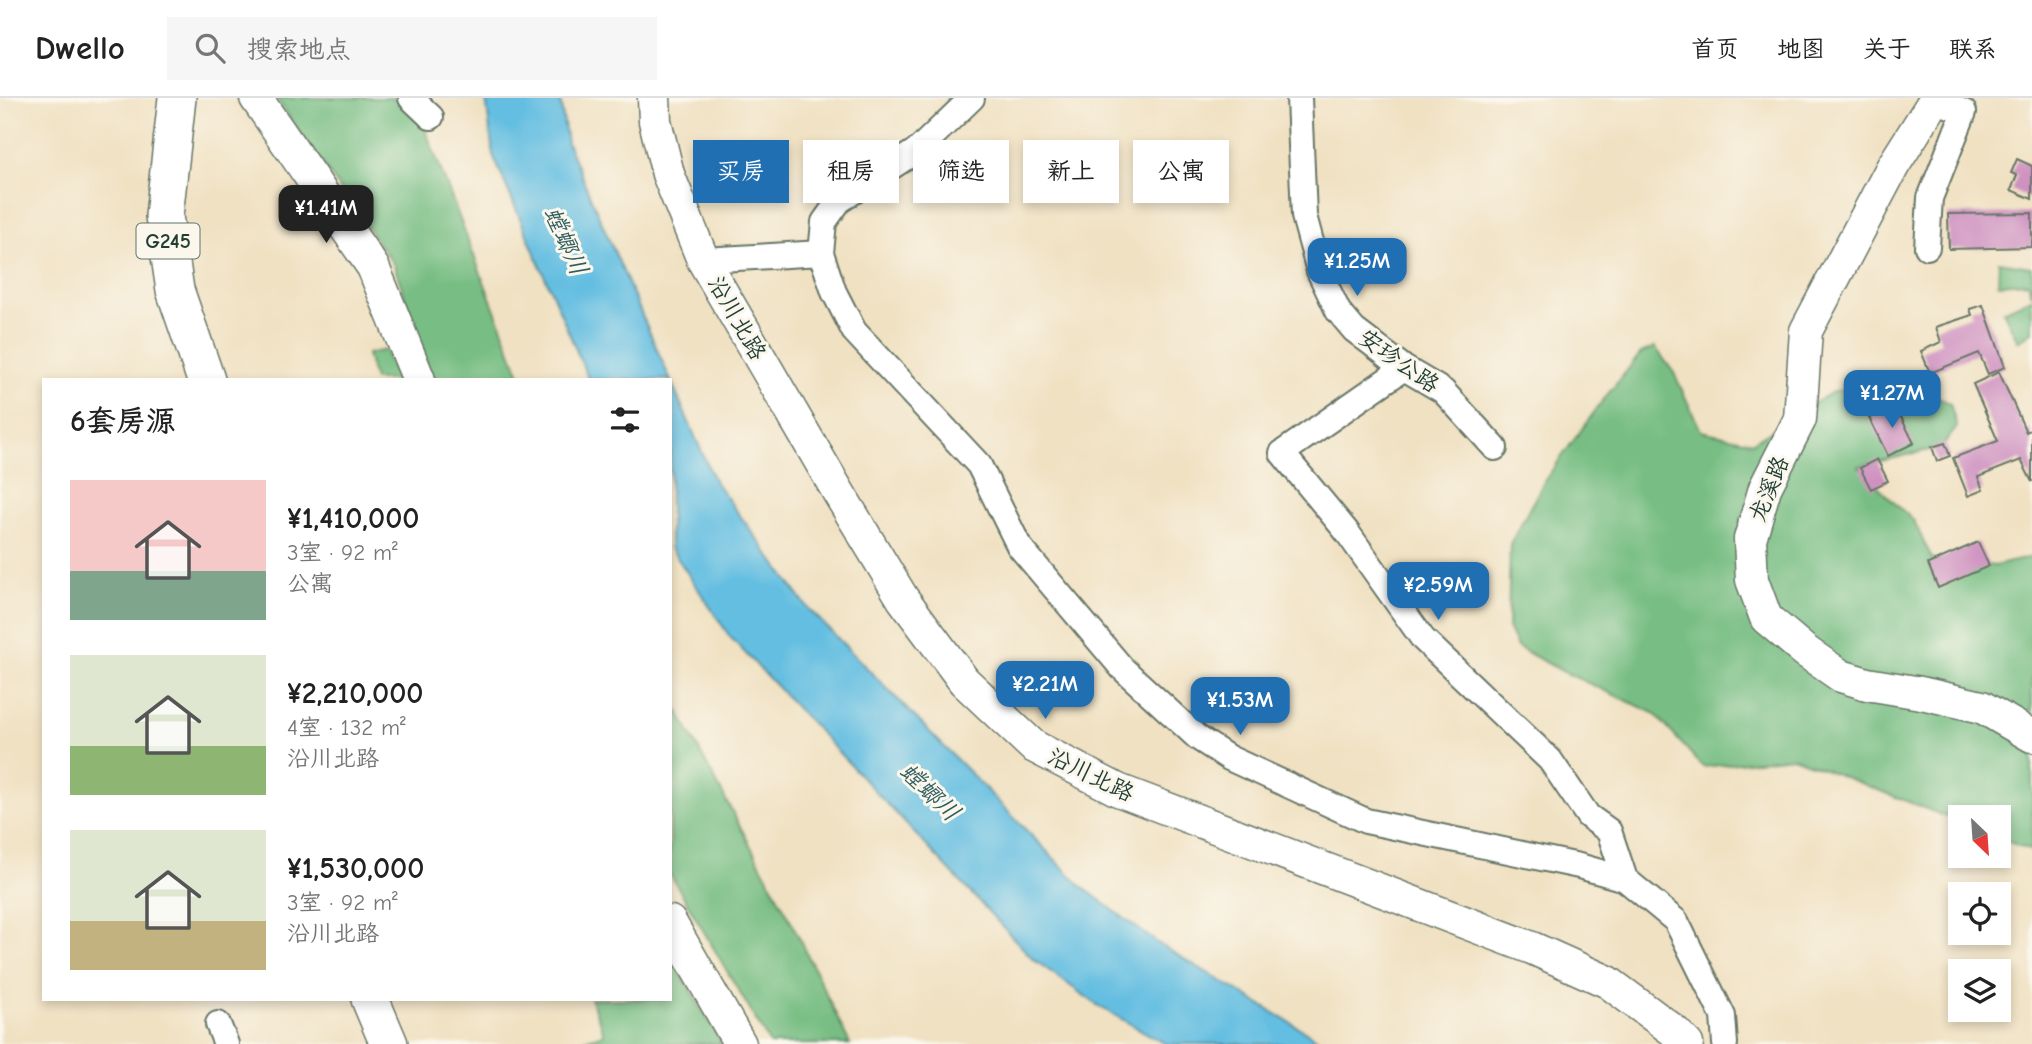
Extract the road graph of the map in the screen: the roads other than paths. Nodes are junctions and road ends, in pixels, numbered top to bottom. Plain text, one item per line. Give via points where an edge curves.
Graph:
1 (177, 98) edge
2 (256, 98) edge
3 (411, 98) edge
4 (654, 98) edge
5 (972, 98) edge
6 (1299, 98) edge
7 (1936, 99) edge
8 (431, 117) dead end
9 (1927, 247) dead end
10 (821, 253) junction
11 (703, 260) junction
12 (1404, 368) junction
13 (205, 378) edge
14 (418, 378) edge
15 (1495, 448) dead end
16 (2032, 736) edge
17 (1625, 878) junction
18 (672, 925) edge
19 (371, 1001) edge
20 (389, 1044) edge
21 (740, 1044) edge
22 (1687, 1044) edge
23 (1724, 1044) edge

1 - 13 highway, G245 via 164,216 175,290
2 - 14 main road via 373,267
3 - 8 street
4 - 11 main road, 沿川北路 via 654,121 668,174
5 - 10 street via 919,149 839,201 824,222
6 - 12 street, 安珍公路 via 1304,216 1319,271 1338,311 1354,330
7 - 9 street via 1964,112 1930,198
7 - 16 main road, 龙溪路 via 1893,166 1806,331 1800,419 1761,501 1750,539 1752,580 1766,618 1841,676 1982,707
10 - 11 street
10 - 17 street via 854,331 979,465 1019,546 1122,668 1198,738 1229,758 1366,821
11 - 22 main road, 沿川北路 via 903,599 964,681 1033,746 1118,790 1532,948 1608,982
12 - 15 street, 安珍公路 via 1443,391
12 - 17 street via 1282,453 1347,532 1423,639 1550,760 1588,816 1609,831
17 - 23 street via 1676,920 1723,1016
18 - 21 main road
19 - 20 highway

